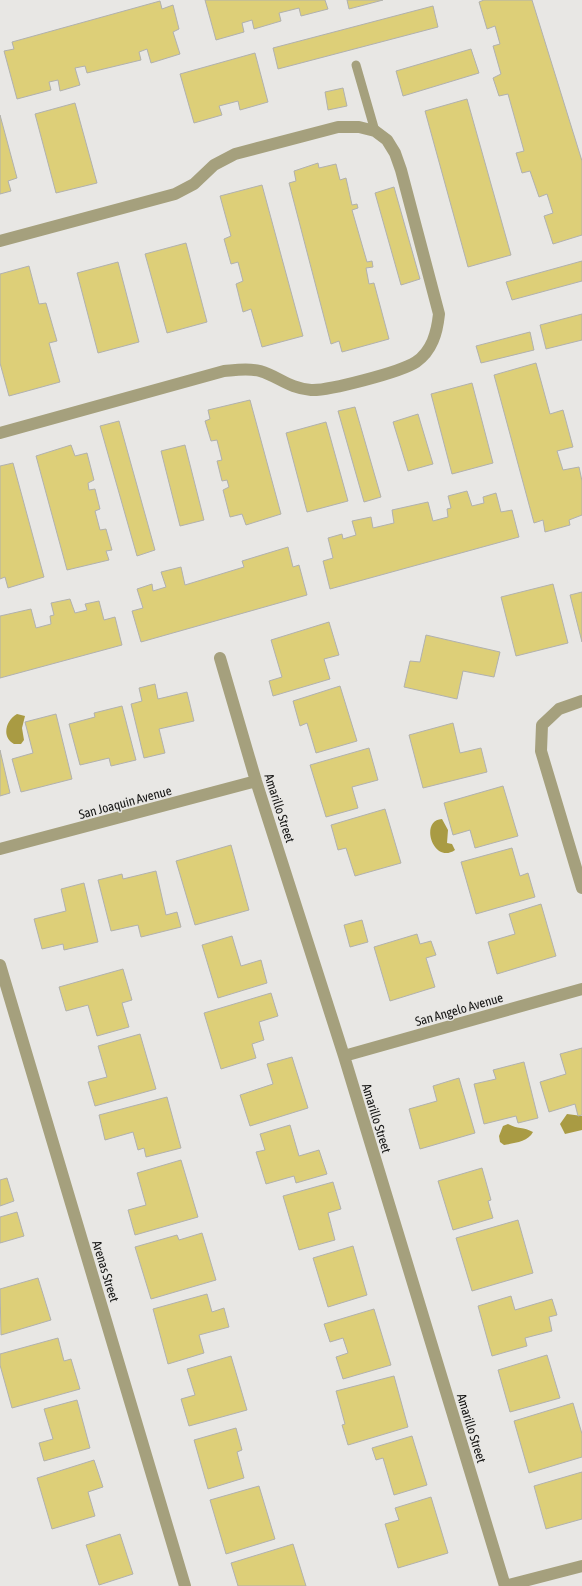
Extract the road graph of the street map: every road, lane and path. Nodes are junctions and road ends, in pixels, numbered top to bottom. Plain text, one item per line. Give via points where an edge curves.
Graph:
1 (356, 65) dead end
2 (375, 131) junction
3 (0, 241) edge
4 (0, 433) edge
5 (220, 658) dead end
6 (582, 701) edge
7 (256, 781) junction
8 (0, 849) edge
9 (582, 888) edge
10 (0, 965) edge
11 (582, 989) edge
12 (344, 1056) junction
13 (582, 1566) edge
14 (185, 1586) edge
15 (505, 1586) edge

1 - 2 lane
2 - 3 street via 359,127 338,127 242,152 214,165 194,184 175,194
2 - 4 street via 387,140 401,170 439,314 431,346 416,362 332,388 312,390 292,387 260,371 224,371
5 - 7 street, Amarillo Street
6 - 9 street via 559,709 542,725 541,751
7 - 8 street, San Joaquin Avenue
7 - 12 street, Amarillo Street
10 - 14 street, Arenas Street
11 - 12 street, San Angelo Avenue
12 - 15 street, Amarillo Street
13 - 15 street

